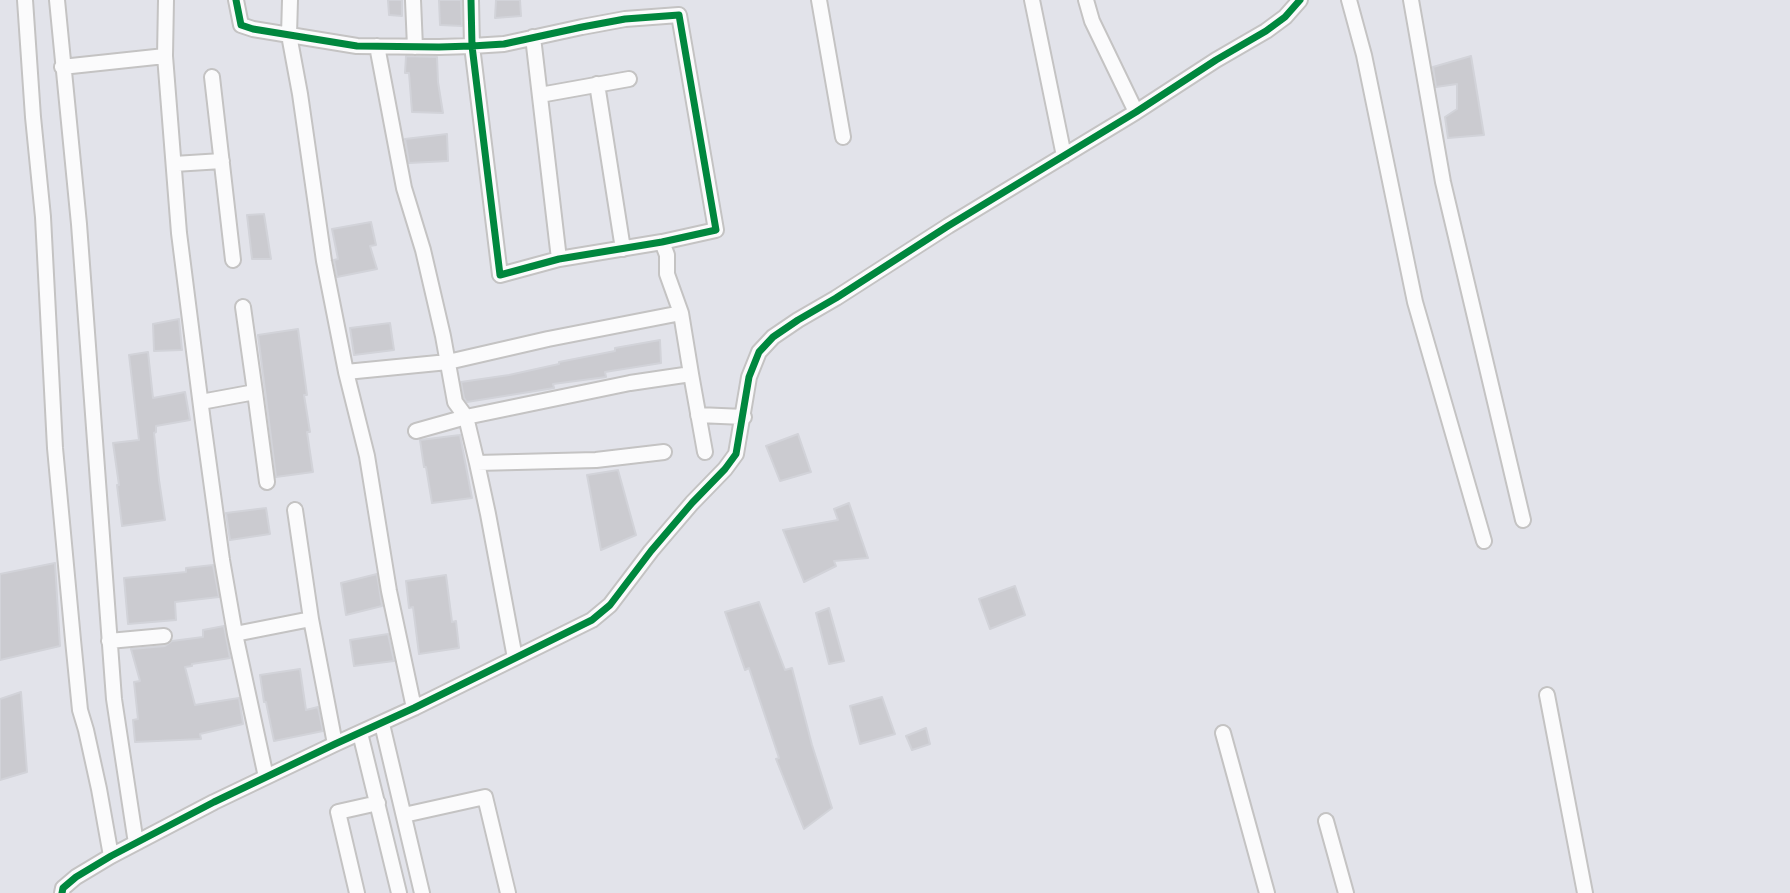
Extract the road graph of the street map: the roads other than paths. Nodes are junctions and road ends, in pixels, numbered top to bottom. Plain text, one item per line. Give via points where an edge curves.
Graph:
1 (25, 0) edge
2 (57, 0) edge
3 (166, 0) edge
4 (236, 0) edge
5 (290, 0) edge
6 (413, 0) edge
7 (471, 0) edge
8 (819, 0) edge
9 (1032, 0) edge
10 (1086, 0) edge
11 (1300, 0) edge
12 (1349, 0) edge
13 (1411, 0) edge
14 (289, 35) junction
15 (533, 37) junction
16 (377, 46) junction
17 (472, 46) junction
18 (415, 47) junction
19 (165, 56) junction
20 (62, 67) junction
21 (212, 77) dead end
22 (629, 79) dead end
23 (597, 84) junction
24 (540, 96) junction
25 (1136, 112) junction
26 (843, 137) dead end
27 (1064, 156) junction
28 (222, 160) junction
29 (174, 164) junction
30 (662, 242) junction
31 (623, 249) junction
32 (559, 259) junction
33 (233, 260) dead end
34 (243, 307) dead end
35 (681, 313) junction
36 (448, 362) junction
37 (346, 372) junction
38 (691, 374) junction
39 (255, 392) junction
40 (201, 402) junction
41 (698, 415) junction
42 (744, 416) junction
43 (466, 417) junction
44 (416, 431) dead end
45 (664, 452) dead end
46 (705, 452) dead end
47 (477, 463) junction
48 (267, 482) dead end
49 (295, 510) dead end
50 (1523, 520) dead end
51 (1483, 541) dead end
52 (311, 619) junction
53 (235, 634) junction
54 (164, 636) dead end
55 (109, 641) junction
56 (515, 658) junction
57 (1547, 695) dead end
58 (414, 708) junction
59 (382, 724) junction
60 (360, 733) junction
61 (1223, 733) dead end
62 (335, 744) junction
63 (266, 777) junction
64 (378, 803) junction
65 (404, 815) junction
66 (1326, 821) dead end
67 (138, 842) junction
68 (111, 856) junction
69 (62, 893) edge
70 (357, 893) edge
71 (399, 893) edge
72 (422, 893) edge
73 (508, 893) edge
74 (1267, 893) edge
75 (1346, 893) edge
76 (1585, 893) edge

1 - 68 street via 55,448 80,710
2 - 20 street
3 - 19 street
4 - 14 street via 241,24
5 - 14 street
6 - 18 street
7 - 17 street
8 - 26 street
9 - 27 street
10 - 25 street
11 - 25 street via 1285,18
12 - 51 street via 1415,302
13 - 50 street via 1443,182
14 - 16 street
14 - 37 street
15 - 17 street
15 - 24 street
15 - 30 street via 625,19 679,15 716,230
16 - 18 street
16 - 36 street via 404,188
17 - 18 street
17 - 32 street via 500,275
19 - 20 street
19 - 29 street
20 - 55 street via 79,224
21 - 28 street
22 - 23 street
23 - 24 street
23 - 31 street
24 - 32 street
25 - 27 street
27 - 42 street via 773,337 759,352 749,377
28 - 29 street
28 - 33 street
29 - 40 street
30 - 31 street
30 - 35 street
31 - 32 street
34 - 39 street
35 - 36 street
35 - 38 street
36 - 37 street
36 - 43 street via 455,402
37 - 58 street via 367,456
38 - 41 street
38 - 43 street
39 - 40 street
39 - 48 street
40 - 53 street
41 - 42 street
41 - 46 street
42 - 56 street via 736,454 610,605 592,620
43 - 44 street
43 - 47 street
45 - 47 street via 596,460
47 - 56 street
49 - 52 street
52 - 53 street
52 - 62 street
53 - 63 street
54 - 55 street
55 - 67 street
56 - 58 street
57 - 76 street
58 - 59 street
59 - 60 street
59 - 65 street
60 - 62 street
60 - 64 street
61 - 74 street
62 - 63 street
63 - 67 street
64 - 70 street via 338,812
64 - 71 street
65 - 72 street
65 - 73 street via 485,797
66 - 75 street
67 - 68 street
68 - 69 street via 76,877

